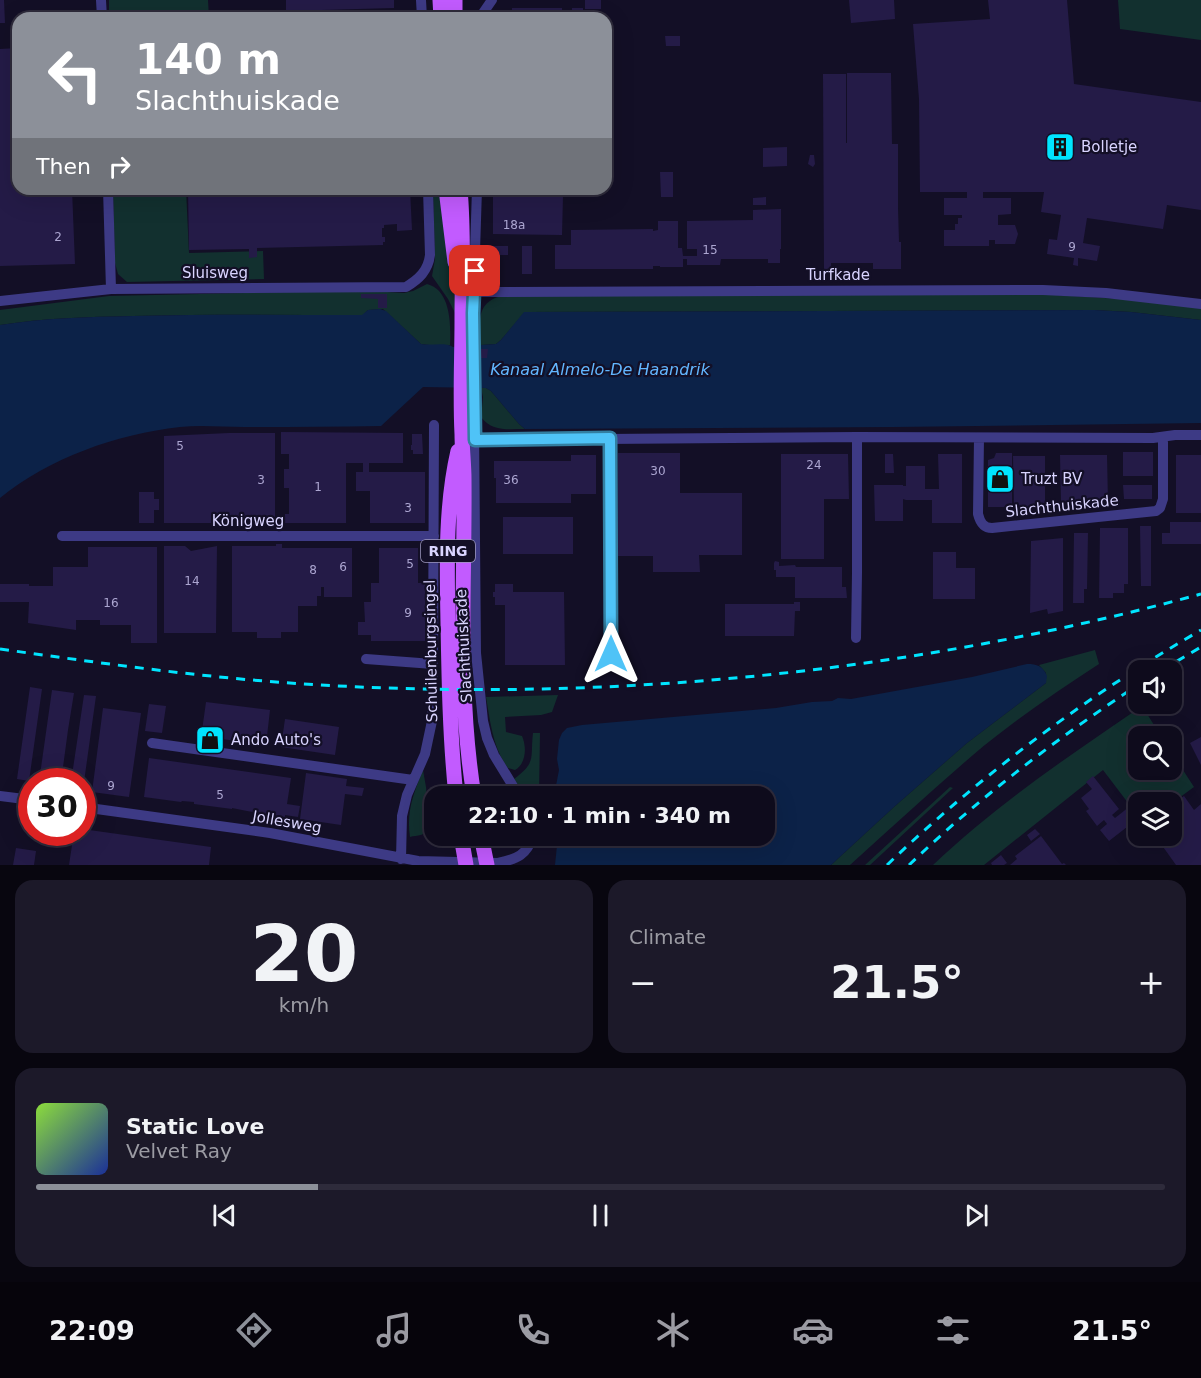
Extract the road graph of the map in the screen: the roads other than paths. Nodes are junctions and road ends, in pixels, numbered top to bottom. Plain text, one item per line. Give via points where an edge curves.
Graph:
1 (108, 195) edge
2 (428, 195) edge
3 (447, 195) edge
4 (460, 195) edge
5 (476, 195) edge
6 (111, 289) junction
7 (468, 293) junction
8 (0, 301) edge
9 (1201, 304) edge
10 (434, 425) dead end
11 (1201, 435) edge
12 (468, 437) junction
13 (857, 437) junction
14 (1163, 437) junction
15 (610, 438) junction
16 (979, 438) junction
17 (62, 536) dead end
18 (434, 536) junction
19 (856, 638) dead end
20 (611, 654) dead end
21 (366, 659) dead end
22 (433, 664) junction
23 (152, 743) dead end
24 (413, 780) junction
25 (455, 786) edge
26 (473, 786) edge
27 (513, 786) edge
28 (0, 796) edge
29 (18, 798) edge
30 (96, 809) edge
31 (463, 846) edge
32 (483, 846) edge
33 (530, 846) edge
34 (401, 859) junction
35 (524, 860) edge
36 (418, 863) edge
37 (466, 864) edge
38 (486, 864) edge

1 - 6 street
2 - 6 street, Sluisweg via 429,263 425,272 406,287
3 - 7 main road, Schuilenburgsingel / RING via 454,253
4 - 7 main road, Schuilenburgsingel / RING
5 - 7 street
6 - 8 street, Sluisweg
7 - 9 street, Turfkade via 1043,290
7 - 12 main road, Schuilenburgsingel / RING
10 - 18 street
11 - 14 street
12 - 15 street
12 - 25 main road, Schuilenburgsingel / RING via 452,477 448,510
12 - 26 main road, Schuilenburgsingel / RING via 464,477 463,674
12 - 27 street, Slachthuiskade via 476,653 483,721 494,755
13 - 15 street
13 - 16 street
13 - 19 street
14 - 16 street
14 - 16 street, Slachthuiskade via 1163,500 1156,511 992,528 982,524 978,514
15 - 20 street
17 - 18 street, Königweg
18 - 22 street
21 - 22 street
22 - 24 street via 429,737
23 - 24 street
24 - 34 street via 402,816
28 - 29 street
30 - 34 street, Jollesweg via 270,833
31 - 37 main road
32 - 38 main road
33 - 35 street
34 - 36 street, Jollesweg
35 - 38 street
36 - 37 street, Jollesweg
37 - 38 street, Jollesweg

